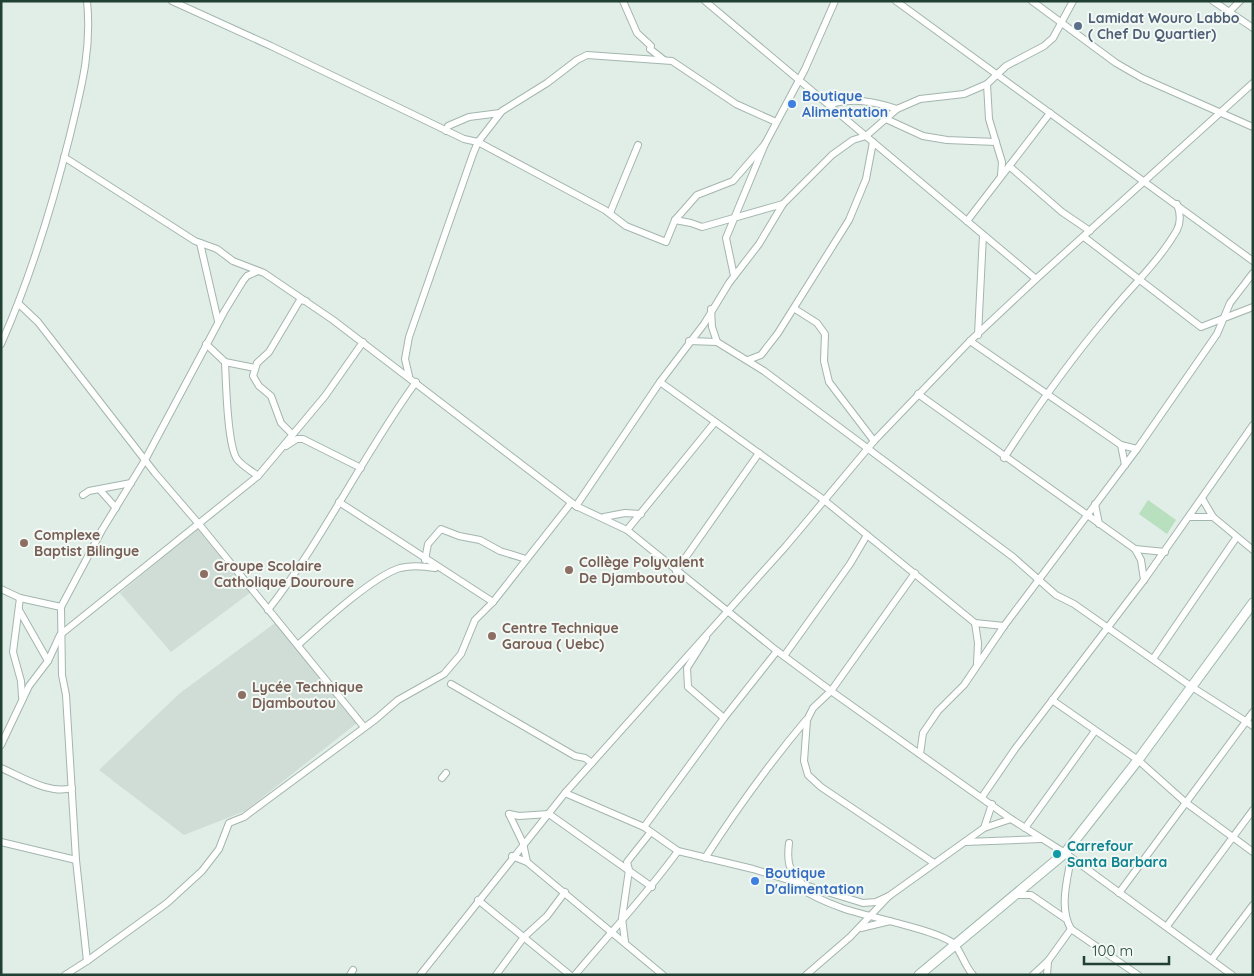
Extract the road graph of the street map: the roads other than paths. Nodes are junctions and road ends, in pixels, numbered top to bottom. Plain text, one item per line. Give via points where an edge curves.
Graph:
1 (87, 1) edge
2 (172, 1) edge
3 (623, 1) edge
4 (705, 1) edge
5 (835, 1) edge
6 (896, 1) edge
7 (1032, 1) edge
8 (1073, 1) edge
9 (1213, 1) edge
10 (1240, 1) edge
11 (1229, 12) junction
12 (1062, 23) junction
13 (1253, 28) edge
14 (665, 60) junction
15 (997, 75) junction
16 (800, 79) junction
17 (1253, 83) edge
18 (987, 84) junction
19 (829, 104) junction
20 (897, 109) junction
21 (500, 113) junction
22 (1050, 113) junction
23 (1220, 113) junction
24 (886, 119) junction
25 (776, 122) junction
26 (1253, 127) edge
27 (446, 130) junction
28 (866, 136) junction
29 (478, 142) junction
30 (873, 142) junction
31 (996, 142) junction
32 (765, 144) junction
33 (638, 145) dead end
34 (64, 157) junction
35 (1009, 166) junction
36 (1001, 176) junction
37 (1144, 181) junction
38 (783, 204) junction
39 (1177, 204) junction
40 (610, 213) junction
41 (733, 219) junction
42 (675, 220) junction
43 (967, 221) junction
44 (1090, 231) junction
45 (983, 235) junction
46 (1084, 237) junction
47 (200, 243) junction
48 (1253, 261) edge
49 (258, 271) junction
50 (1253, 273) edge
51 (734, 276) junction
52 (1036, 279) junction
53 (1139, 280) junction
54 (306, 301) junction
55 (19, 304) junction
56 (1253, 307) edge
57 (711, 309) junction
58 (795, 309) junction
59 (1224, 317) junction
60 (218, 321) junction
61 (978, 334) junction
62 (689, 341) junction
63 (362, 342) junction
64 (717, 342) junction
65 (970, 342) junction
66 (1, 344) edge
67 (206, 344) junction
68 (761, 355) junction
69 (748, 360) junction
70 (225, 362) junction
71 (254, 368) junction
72 (764, 371) junction
73 (409, 376) junction
74 (416, 382) junction
75 (660, 382) junction
76 (918, 394) junction
77 (1048, 394) junction
78 (715, 422) junction
79 (1253, 425) edge
80 (292, 434) junction
81 (874, 441) junction
82 (1121, 444) junction
83 (283, 448) junction
84 (867, 448) junction
85 (1137, 448) junction
86 (759, 454) junction
87 (1004, 458) junction
88 (145, 460) junction
89 (1125, 465) junction
90 (361, 468) junction
91 (258, 476) junction
92 (131, 483) junction
93 (100, 490) junction
94 (83, 495) dead end
95 (824, 500) junction
96 (1202, 500) junction
97 (339, 502) junction
98 (1095, 504) junction
99 (573, 505) junction
100 (116, 508) junction
101 (640, 514) junction
102 (1086, 515) junction
103 (604, 517) junction
104 (1190, 517) junction
105 (1213, 517) junction
106 (198, 523) junction
107 (1099, 524) junction
108 (627, 529) junction
109 (867, 535) junction
110 (1236, 538) junction
111 (1134, 550) junction
112 (1253, 550) edge
113 (1165, 552) junction
114 (526, 559) junction
115 (425, 560) junction
116 (438, 568) junction
117 (676, 571) junction
118 (915, 573) junction
119 (1038, 580) junction
120 (1144, 580) junction
121 (1, 589) edge
122 (20, 598) junction
123 (493, 602) junction
124 (1253, 603) edge
125 (61, 607) junction
126 (19, 610) junction
127 (268, 610) junction
128 (727, 612) junction
129 (975, 624) junction
130 (1004, 626) junction
131 (1109, 629) junction
132 (710, 630) junction
133 (60, 635) junction
134 (298, 646) junction
135 (777, 651) junction
136 (784, 656) junction
137 (1153, 659) junction
138 (48, 661) junction
139 (977, 665) junction
140 (451, 684) dead end
141 (1192, 687) junction
142 (831, 691) junction
143 (1052, 700) junction
144 (21, 701) junction
145 (1253, 712) edge
146 (724, 718) junction
147 (807, 720) junction
148 (1246, 721) junction
149 (1253, 726) edge
150 (364, 727) junction
151 (1095, 731) junction
152 (1, 745) edge
153 (920, 754) junction
154 (1138, 760) junction
155 (592, 763) junction
156 (1, 768) edge
157 (72, 788) junction
158 (565, 793) junction
159 (982, 797) junction
160 (1185, 802) junction
161 (992, 804) junction
162 (1253, 810) edge
163 (549, 814) junction
164 (1011, 819) junction
165 (644, 827) junction
166 (984, 828) junction
167 (1025, 828) junction
168 (650, 832) junction
169 (1233, 836) junction
170 (1041, 839) junction
171 (1, 842) edge
172 (963, 842) junction
173 (524, 843) junction
174 (789, 843) dead end
175 (678, 851) junction
176 (1253, 852) edge
177 (512, 856) junction
178 (1068, 856) junction
179 (705, 858) junction
180 (76, 860) junction
181 (527, 862) junction
182 (934, 864) junction
183 (629, 870) junction
184 (788, 880) junction
185 (804, 884) junction
186 (652, 887) junction
187 (565, 892) junction
188 (1119, 893) junction
189 (1015, 895) junction
190 (889, 896) junction
191 (478, 900) junction
192 (1253, 906) edge
193 (872, 915) junction
194 (622, 918) junction
195 (1066, 919) junction
196 (890, 921) junction
197 (1167, 926) junction
198 (860, 929) junction
199 (1071, 929) junction
200 (612, 932) junction
201 (524, 938) junction
202 (625, 942) junction
203 (531, 944) junction
204 (954, 945) junction
205 (516, 950) junction
206 (1212, 959) junction
207 (88, 961) junction
208 (1048, 961) junction
209 (660, 973) edge
210 (65, 975) edge
211 (420, 975) edge
212 (496, 975) edge
213 (570, 975) edge
214 (575, 975) edge
215 (806, 975) edge
216 (919, 975) edge
217 (973, 975) edge
218 (1033, 975) edge
219 (1047, 975) edge
220 (1138, 975) edge
221 (1232, 975) edge

1 - 34 street via 90,39
2 - 27 street
3 - 14 street via 637,34
4 - 16 street
5 - 16 street
6 - 15 street
7 - 12 street
8 - 12 street
9 - 11 street
10 - 11 street
11 - 13 street
12 - 15 street via 1044,46 1013,62
12 - 23 street via 1142,78
14 - 21 street via 587,55
14 - 25 street via 680,65 736,104
15 - 18 street
15 - 22 street
16 - 19 street
16 - 25 street
17 - 23 street
18 - 20 street via 964,94 920,98
18 - 31 street via 989,119
19 - 20 street via 856,100
19 - 28 street
20 - 24 street
21 - 27 street via 469,117
21 - 29 street
22 - 35 street
22 - 37 street
23 - 26 street
23 - 37 street
24 - 28 street
24 - 31 street via 923,136
25 - 32 street
27 - 29 street
28 - 30 street
28 - 38 street via 853,140 832,155
29 - 40 street
29 - 73 street via 409,337 405,358
30 - 43 street
30 - 58 street via 869,166 849,220
31 - 36 street via 1002,162
32 - 41 street
32 - 42 street via 734,181 697,195
33 - 40 street
34 - 47 street
34 - 55 street
35 - 36 street
35 - 44 street via 1062,212
36 - 43 street
37 - 39 street
37 - 44 street
38 - 41 street
38 - 51 street via 759,244
39 - 48 street
39 - 53 street via 1180,218 1176,231
40 - 42 street via 626,226 666,242
41 - 42 street via 702,228
41 - 51 street via 726,238
43 - 45 street
44 - 46 street
45 - 52 street
45 - 61 street
46 - 52 street
46 - 53 street
47 - 49 street via 217,248 233,261
47 - 60 street
49 - 54 street
49 - 60 street via 243,281
50 - 59 street via 1230,303
51 - 57 street
52 - 61 street
53 - 59 street via 1201,327
53 - 77 street via 1104,319
54 - 63 street
54 - 71 street via 300,300 269,352
55 - 66 street
55 - 88 street via 62,352
56 - 59 street
57 - 62 street via 704,324
57 - 64 street
58 - 68 street
58 - 81 street via 822,327 829,382
59 - 85 street via 1217,334
60 - 67 street
61 - 65 street
62 - 64 street
62 - 75 street
63 - 73 street
63 - 80 street via 325,396
64 - 69 street
65 - 76 street
65 - 77 street
67 - 70 street
67 - 88 street
68 - 69 street
68 - 72 street
69 - 72 street
70 - 71 street
70 - 91 street via 226,401 235,454
71 - 80 street via 255,381 271,396 281,423
72 - 84 street
73 - 74 street
74 - 90 street
74 - 99 street
75 - 78 street
75 - 99 street
76 - 81 street
76 - 87 street
77 - 82 street
77 - 87 street
78 - 86 street
78 - 101 street
79 - 96 street
80 - 83 street
81 - 84 street
82 - 85 street
82 - 89 street
83 - 90 street via 303,439
83 - 91 street
84 - 95 street
84 - 119 street via 1013,557
85 - 89 street
86 - 95 street
86 - 117 street
87 - 102 street
88 - 92 street
88 - 106 street
89 - 98 street
90 - 97 street
91 - 106 street
92 - 93 street
92 - 100 street
93 - 94 street
93 - 100 street
95 - 109 street
95 - 128 street
96 - 104 street
96 - 105 street
97 - 115 street
97 - 127 street via 305,559
98 - 102 street
98 - 107 street
99 - 103 street
99 - 108 street
99 - 114 street
100 - 125 street
101 - 103 street
101 - 108 street
102 - 107 street
102 - 119 street
103 - 108 street
104 - 105 street
104 - 113 street
105 - 110 street
106 - 127 street
106 - 133 street
107 - 111 street
108 - 117 street
109 - 118 street
109 - 136 street
110 - 112 street
110 - 137 street
111 - 113 street
111 - 120 street via 1140,560
113 - 120 street
114 - 115 street via 500,551 480,540 441,529 428,544
114 - 123 street
115 - 116 street
116 - 123 street
116 - 134 street via 411,566 390,572 329,617
117 - 128 street
118 - 129 street
118 - 142 street
119 - 130 street
119 - 131 street
120 - 131 street
121 - 122 street
122 - 125 street
122 - 126 street
123 - 150 street via 476,620 461,654 444,674 398,700
124 - 141 main road
125 - 133 street
126 - 138 street
126 - 144 street via 12,652 22,686
127 - 134 street
128 - 132 street
128 - 135 street
129 - 130 street
129 - 139 street
130 - 139 street
131 - 137 street
131 - 143 street
132 - 146 street via 686,668 688,687
132 - 155 street
133 - 138 street
133 - 157 street
134 - 150 street
135 - 136 street
135 - 146 street
136 - 142 street
137 - 141 street
138 - 144 street
139 - 153 street via 923,733
140 - 155 street
141 - 148 street
141 - 154 main road
142 - 147 street via 813,708
142 - 153 street
143 - 151 street
143 - 159 street
144 - 152 street
145 - 148 street
146 - 165 street
147 - 179 street via 780,750
147 - 182 street via 804,761 808,775
148 - 149 street
148 - 160 street
150 - 207 street via 244,817 229,823 219,850 202,871 167,902
151 - 154 street
151 - 167 street
153 - 159 street
154 - 160 street
154 - 178 main road
155 - 158 street
156 - 157 street via 51,788
157 - 180 street
158 - 163 street
158 - 165 street
159 - 161 street
160 - 169 street
160 - 188 street
161 - 164 street
161 - 166 street
162 - 169 street
163 - 173 street
163 - 173 street via 509,814
163 - 183 street
164 - 166 street
164 - 167 street
165 - 168 street
166 - 172 street
167 - 170 street
168 - 175 street
168 - 183 street via 627,862
169 - 176 street
169 - 197 street
170 - 172 street
170 - 178 street
171 - 180 street
172 - 182 street
173 - 177 street
173 - 181 street
174 - 185 street via 789,867
175 - 179 street
175 - 186 street
177 - 181 street
177 - 191 street
178 - 188 street
178 - 189 main road
178 - 195 street
179 - 184 street
180 - 207 street
181 - 187 street
182 - 190 street
183 - 186 street
183 - 194 street
184 - 185 street
184 - 193 street via 842,908
185 - 190 street via 863,903
186 - 194 street
187 - 200 street
187 - 201 street via 547,916
188 - 197 street
189 - 195 street via 1031,895
189 - 204 main road
190 - 193 street
191 - 201 street
191 - 211 street
192 - 206 street
193 - 196 street
193 - 198 street
194 - 200 street
194 - 202 street
195 - 199 street
196 - 198 street
196 - 204 street via 933,934
197 - 206 street
198 - 215 street
199 - 208 street
199 - 220 street
200 - 202 street
200 - 214 street
201 - 203 street
201 - 205 street
202 - 209 street
203 - 205 street
203 - 213 street
204 - 216 main road
204 - 217 street
205 - 212 street
206 - 221 street
207 - 210 street
208 - 218 street
208 - 219 street

